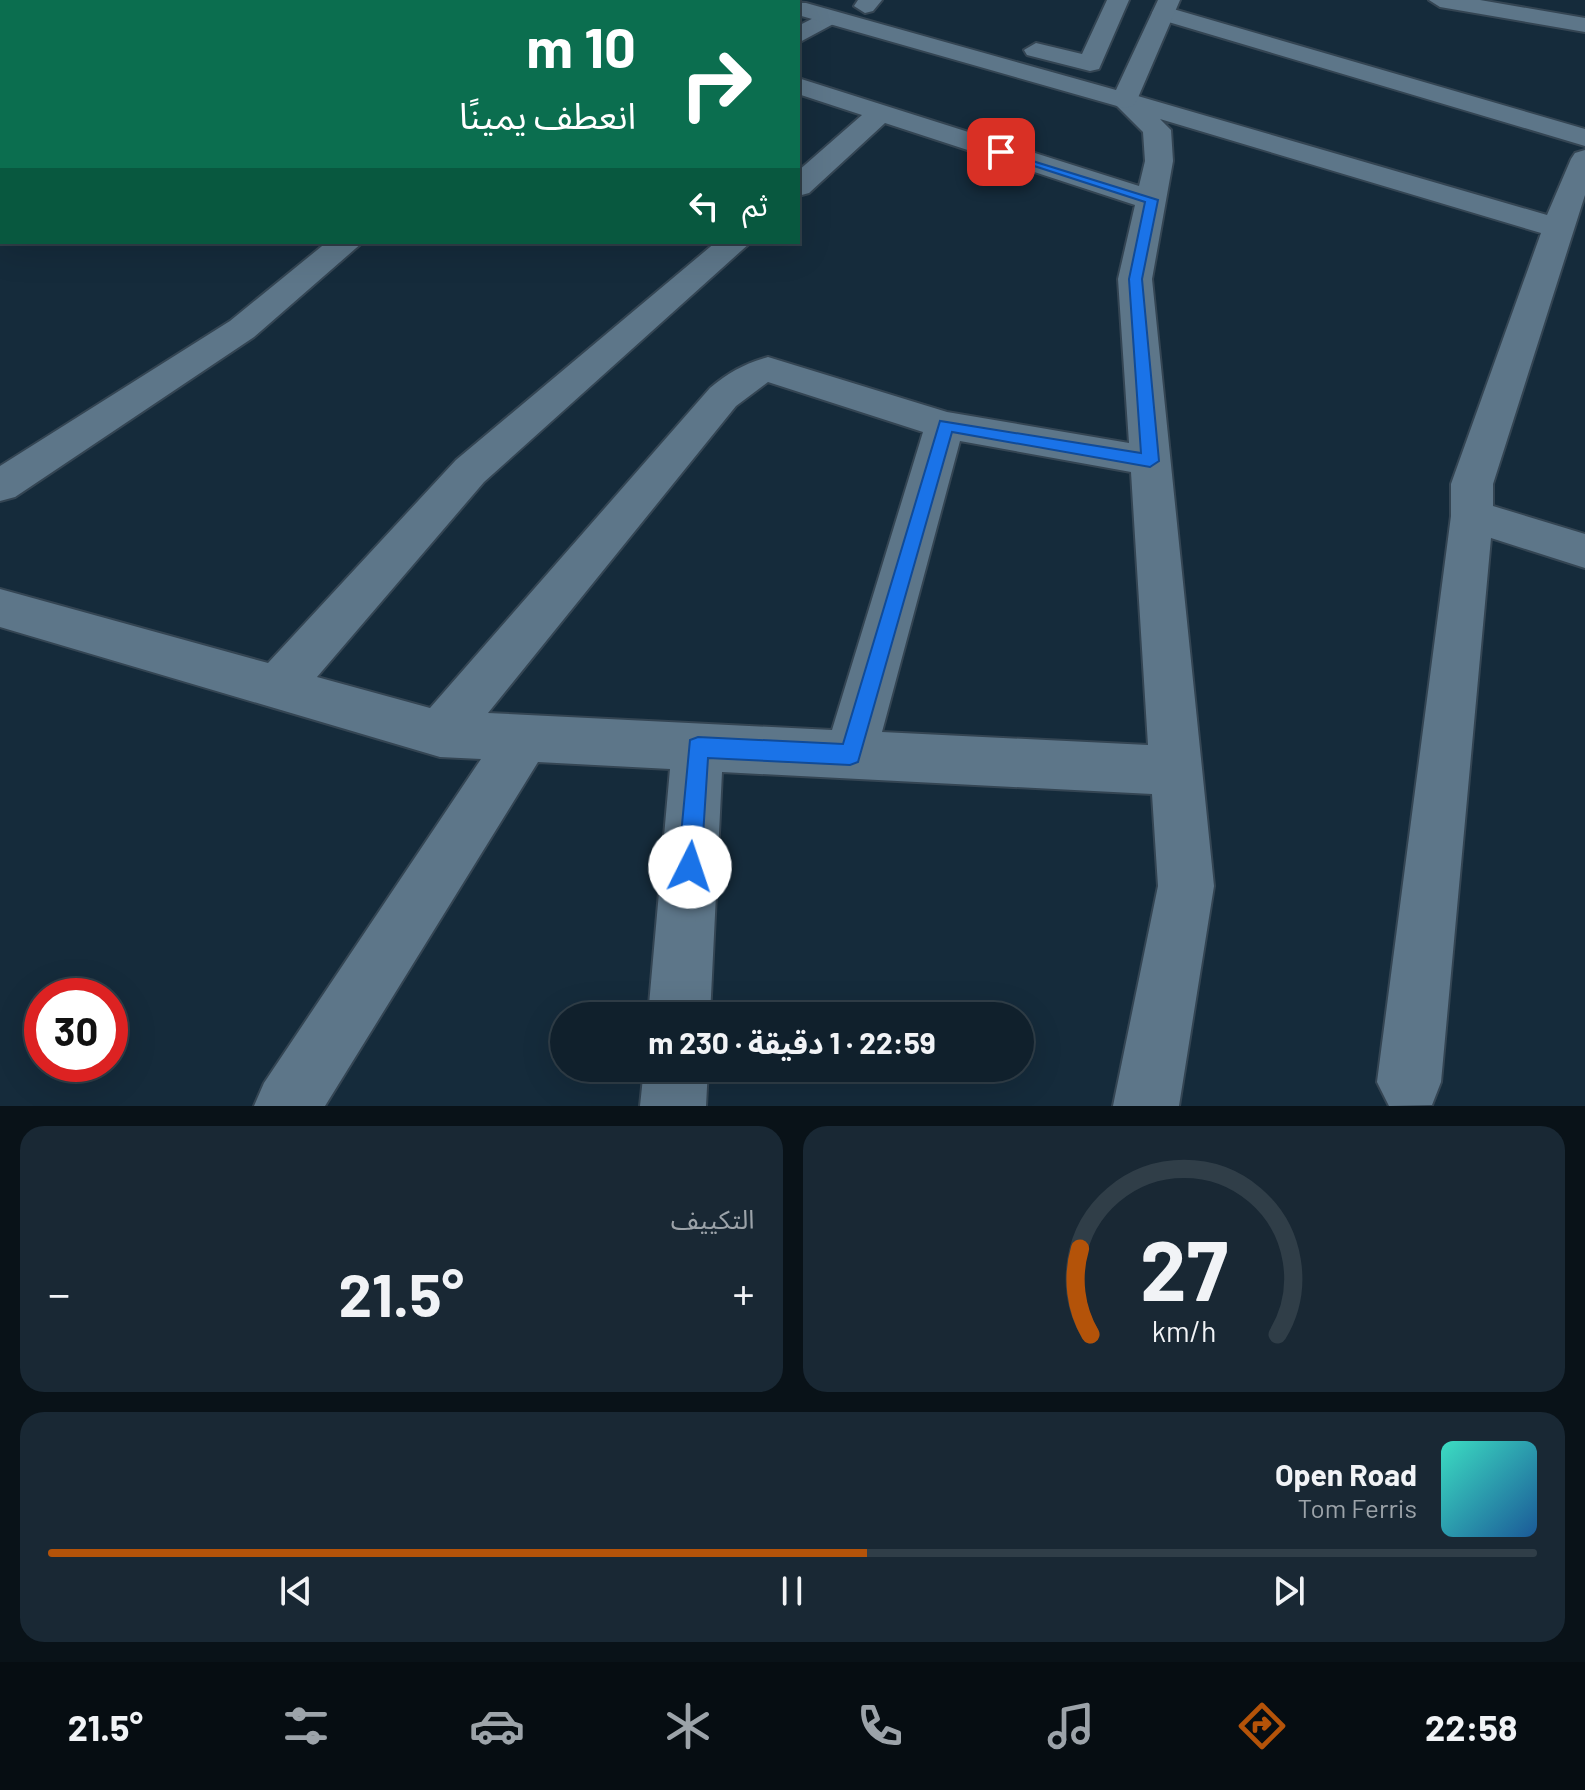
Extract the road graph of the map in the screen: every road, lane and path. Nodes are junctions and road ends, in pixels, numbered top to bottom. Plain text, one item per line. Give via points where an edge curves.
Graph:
1 (1118, 0) edge
2 (1440, 0) edge
3 (852, 6) edge
4 (1166, 7) edge
5 (800, 8) edge
6 (1585, 25) edge
7 (800, 35) edge
8 (800, 87) edge
9 (1124, 100) junction
10 (880, 113) junction
11 (1585, 138) edge
12 (810, 162) edge
13 (800, 183) edge
14 (1575, 191) edge
15 (1151, 200) junction
16 (345, 244) edge
17 (733, 244) edge
18 (945, 425) junction
19 (1150, 461) junction
20 (0, 486) edge
21 (1472, 516) junction
22 (1585, 551) edge
23 (0, 608) edge
24 (277, 688) junction
25 (440, 734) junction
26 (524, 739) junction
27 (698, 747) junction
28 (850, 755) junction
29 (1177, 771) junction
30 (680, 1002) edge
31 (675, 1082) edge
32 (1409, 1082) dead end
33 (287, 1106) edge
34 (673, 1106) edge
35 (1146, 1106) edge

1 - 3 street via 1090,64
2 - 6 street
3 - 5 street
3 - 7 street
3 - 9 street
4 - 9 street
4 - 11 street
8 - 10 street
9 - 14 street
9 - 15 street via 1157,130 1159,161
10 - 12 street
10 - 15 street
12 - 13 street
14 - 21 street via 1472,484
15 - 19 street via 1135,279
16 - 20 street via 242,329
17 - 24 street via 470,471
18 - 19 street
18 - 25 street via 791,374 768,369 747,376 723,397
18 - 28 street
19 - 29 street
21 - 22 street
21 - 32 street
23 - 24 street
24 - 25 street
25 - 26 street
26 - 27 street
26 - 33 street
27 - 28 street
27 - 30 street
28 - 29 street
29 - 35 street via 1186,886
31 - 34 street

